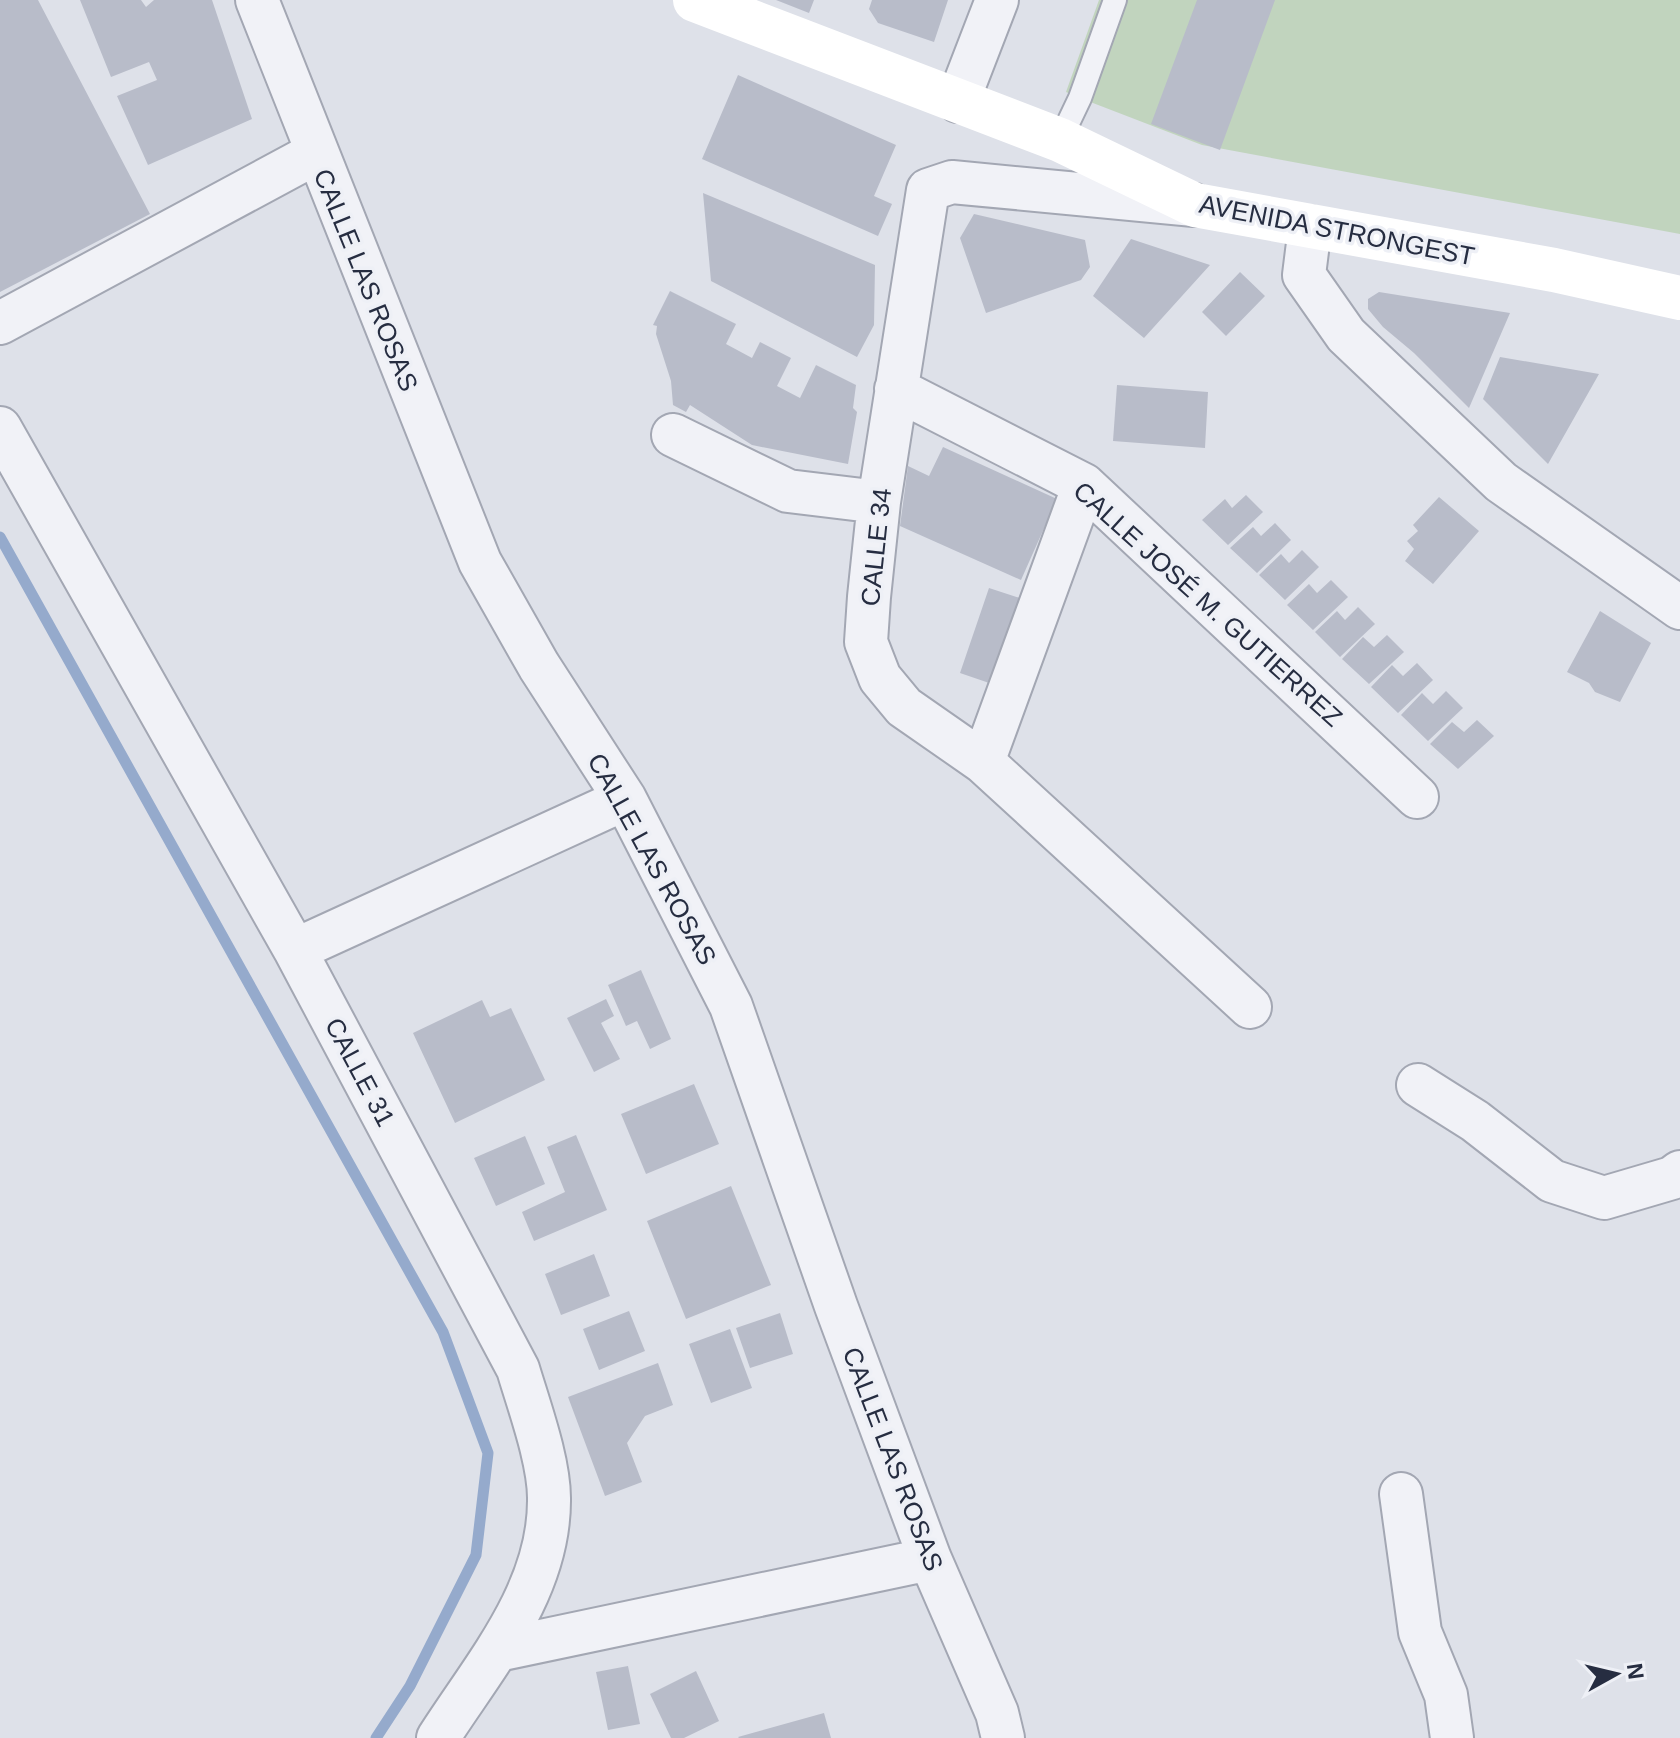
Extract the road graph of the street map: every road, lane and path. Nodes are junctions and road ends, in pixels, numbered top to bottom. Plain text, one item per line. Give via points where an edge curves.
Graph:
1 (257, 0) edge
2 (695, 0) edge
3 (997, 0) edge
4 (1115, 0) edge
5 (958, 101) junction
6 (1060, 140) junction
7 (316, 153) junction
8 (1195, 205) junction
9 (1310, 227) junction
10 (1680, 298) edge
11 (0, 323) edge
12 (896, 389) junction
13 (0, 428) edge
14 (673, 435) dead end
15 (1084, 485) junction
16 (879, 502) junction
17 (1680, 608) edge
18 (983, 762) junction
19 (1417, 797) dead end
20 (625, 799) junction
21 (295, 950) junction
22 (1250, 1007) dead end
23 (1418, 1085) dead end
24 (1680, 1172) edge
25 (1401, 1494) dead end
26 (930, 1559) junction
27 (498, 1650) junction
28 (452, 1730) edge
29 (1003, 1738) edge
30 (1452, 1738) edge

1 - 7 street, CALLE LAS ROSAS
2 - 5 main road, AVENIDA STRONGEST
3 - 5 street
4 - 6 lane
5 - 6 main road, AVENIDA STRONGEST
6 - 8 main road, AVENIDA STRONGEST
7 - 11 street
7 - 20 street, CALLE LAS ROSAS via 480,562
8 - 9 main road, AVENIDA STRONGEST
8 - 12 street, CALLE 34 via 952,182 928,190
9 - 10 main road, AVENIDA STRONGEST
9 - 17 street via 1304,275 1346,335 1501,482
12 - 15 street, CALLE JOSÉ M. GUTIERREZ
12 - 16 street, CALLE 34
13 - 21 street, CALLE 31
14 - 16 street via 788,491
15 - 18 street
15 - 19 street, CALLE JOSÉ M. GUTIERREZ
16 - 18 street, CALLE 34 via 866,642 880,678 904,707
18 - 22 street, CALLE 34
20 - 21 street
20 - 26 street, CALLE LAS ROSAS via 731,1006
21 - 27 street, CALLE 31 via 523,1383 550,1500 537,1574
23 - 24 street via 1552,1181 1578,1190 1604,1198
25 - 30 street via 1420,1632 1446,1695
26 - 27 street
26 - 29 street, CALLE LAS ROSAS
27 - 28 street, CALLE 31

